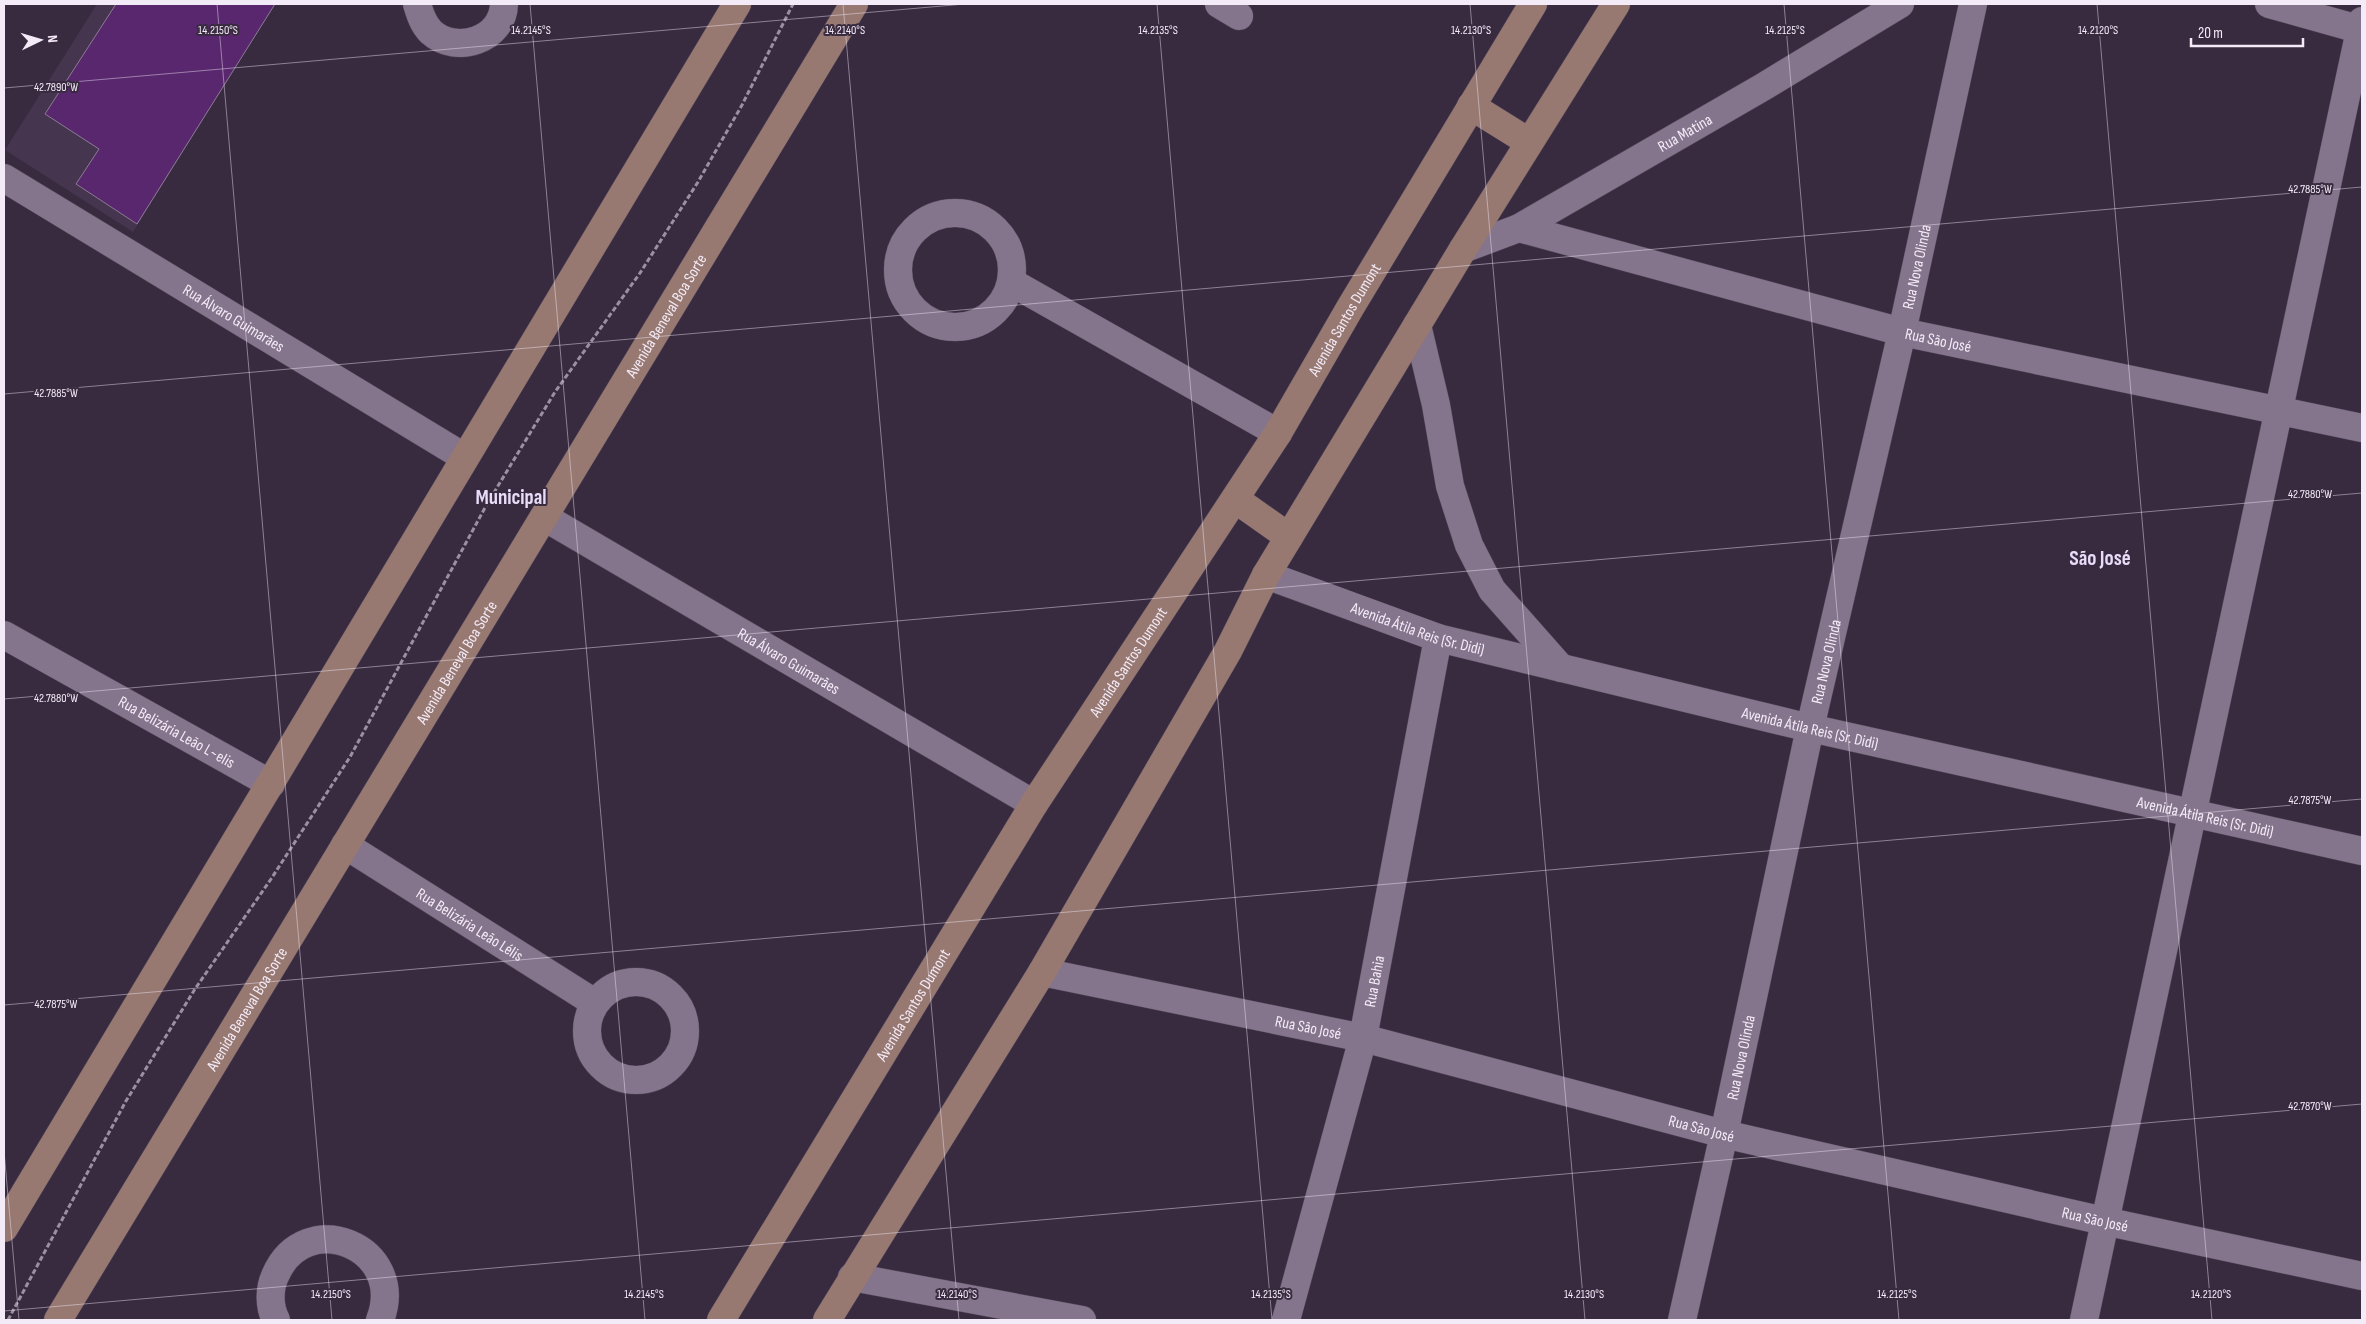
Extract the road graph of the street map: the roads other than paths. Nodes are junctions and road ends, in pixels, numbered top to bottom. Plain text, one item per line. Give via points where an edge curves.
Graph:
1 (417, 4) edge
2 (504, 4) edge
3 (737, 4) edge
4 (854, 4) edge
5 (1532, 4) edge
6 (1616, 4) edge
7 (1900, 4) edge
8 (1973, 4) edge
9 (2269, 4) edge
10 (2362, 27) edge
11 (1471, 106) junction
12 (1529, 142) junction
13 (4, 178) edge
14 (1519, 228) junction
15 (1463, 249) junction
16 (1011, 282) junction
17 (1418, 326) junction
18 (1902, 332) junction
19 (2277, 410) junction
20 (2362, 428) edge
21 (1278, 433) junction
22 (464, 457) junction
23 (1235, 499) junction
24 (544, 518) junction
25 (1289, 537) junction
26 (1266, 575) junction
27 (4, 635) edge
28 (1438, 638) junction
29 (1561, 668) junction
30 (1810, 728) junction
31 (271, 784) junction
32 (1034, 804) junction
33 (2192, 814) junction
34 (345, 845) junction
35 (2362, 851) edge
36 (1042, 972) junction
37 (595, 1003) dead end
38 (1363, 1038) junction
39 (1724, 1134) junction
40 (2104, 1221) junction
41 (4, 1228) edge
42 (2362, 1276) edge
43 (852, 1277) junction
44 (58, 1320) edge
45 (276, 1320) edge
46 (380, 1320) edge
47 (721, 1320) edge
48 (826, 1320) edge
49 (1082, 1320) edge
50 (1286, 1320) edge
51 (1682, 1320) edge
52 (2084, 1320) edge

1 - 2 street via 430,32 458,44 488,35 499,24
3 - 22 main road
4 - 24 main road, Avenida Beneval Boa Sorte
5 - 11 main road, Avenida Santos Dumont
6 - 12 main road
7 - 14 street, Rua Matina
8 - 18 street, Rua Nova Olinda
9 - 10 street
10 - 19 street
11 - 12 main road
11 - 21 main road, Avenida Santos Dumont
12 - 15 main road
13 - 22 street, Rua Álvaro Guimarães
14 - 15 street, Rua Matina
14 - 18 street, Rua São José
15 - 17 main road
16 - 16 street via 1012,261 1005,242 993,226 963,213 944,213 926,221 904,244 899,259 898,274 904,295 916,311 932,322 951,327 971,325 990,316 1004,301
16 - 21 street
17 - 25 main road
17 - 29 street via 1450,486 1469,545 1492,590
18 - 19 street, Rua São José
18 - 30 street, Rua Nova Olinda
19 - 20 street, Rua São José
19 - 33 street
21 - 23 main road, Avenida Santos Dumont
22 - 31 main road
23 - 25 main road
23 - 32 main road, Avenida Santos Dumont
24 - 32 street, Rua Álvaro Guimarães
24 - 34 main road, Avenida Beneval Boa Sorte
25 - 26 main road
26 - 28 street, Avenida Átila Reis (Sr. Didi)
26 - 36 main road via 1228,651
27 - 31 street, Rua Belizária Leão L~elis
28 - 29 street, Avenida Átila Reis (Sr. Didi)
28 - 38 street, Rua Bahia
29 - 30 street, Avenida Átila Reis (Sr. Didi)
30 - 33 street, Avenida Átila Reis (Sr. Didi)
30 - 39 street, Rua Nova Olinda
31 - 41 main road
32 - 47 main road, Avenida Santos Dumont
33 - 35 street, Avenida Átila Reis (Sr. Didi)
33 - 40 street
34 - 37 street, Rua Belizária Leão Lélis
34 - 44 main road, Avenida Beneval Boa Sorte
36 - 38 street, Rua São José
36 - 43 main road
38 - 39 street, Rua São José
38 - 50 street, Rua Bahia
39 - 40 street, Rua São José
39 - 51 street, Rua Nova Olinda
40 - 42 street, Rua São José
40 - 52 street
43 - 48 main road
43 - 49 street
45 - 46 street via 270,1301 272,1282 279,1264 304,1243 324,1239 346,1242 364,1251 377,1266 385,1286 385,1307

